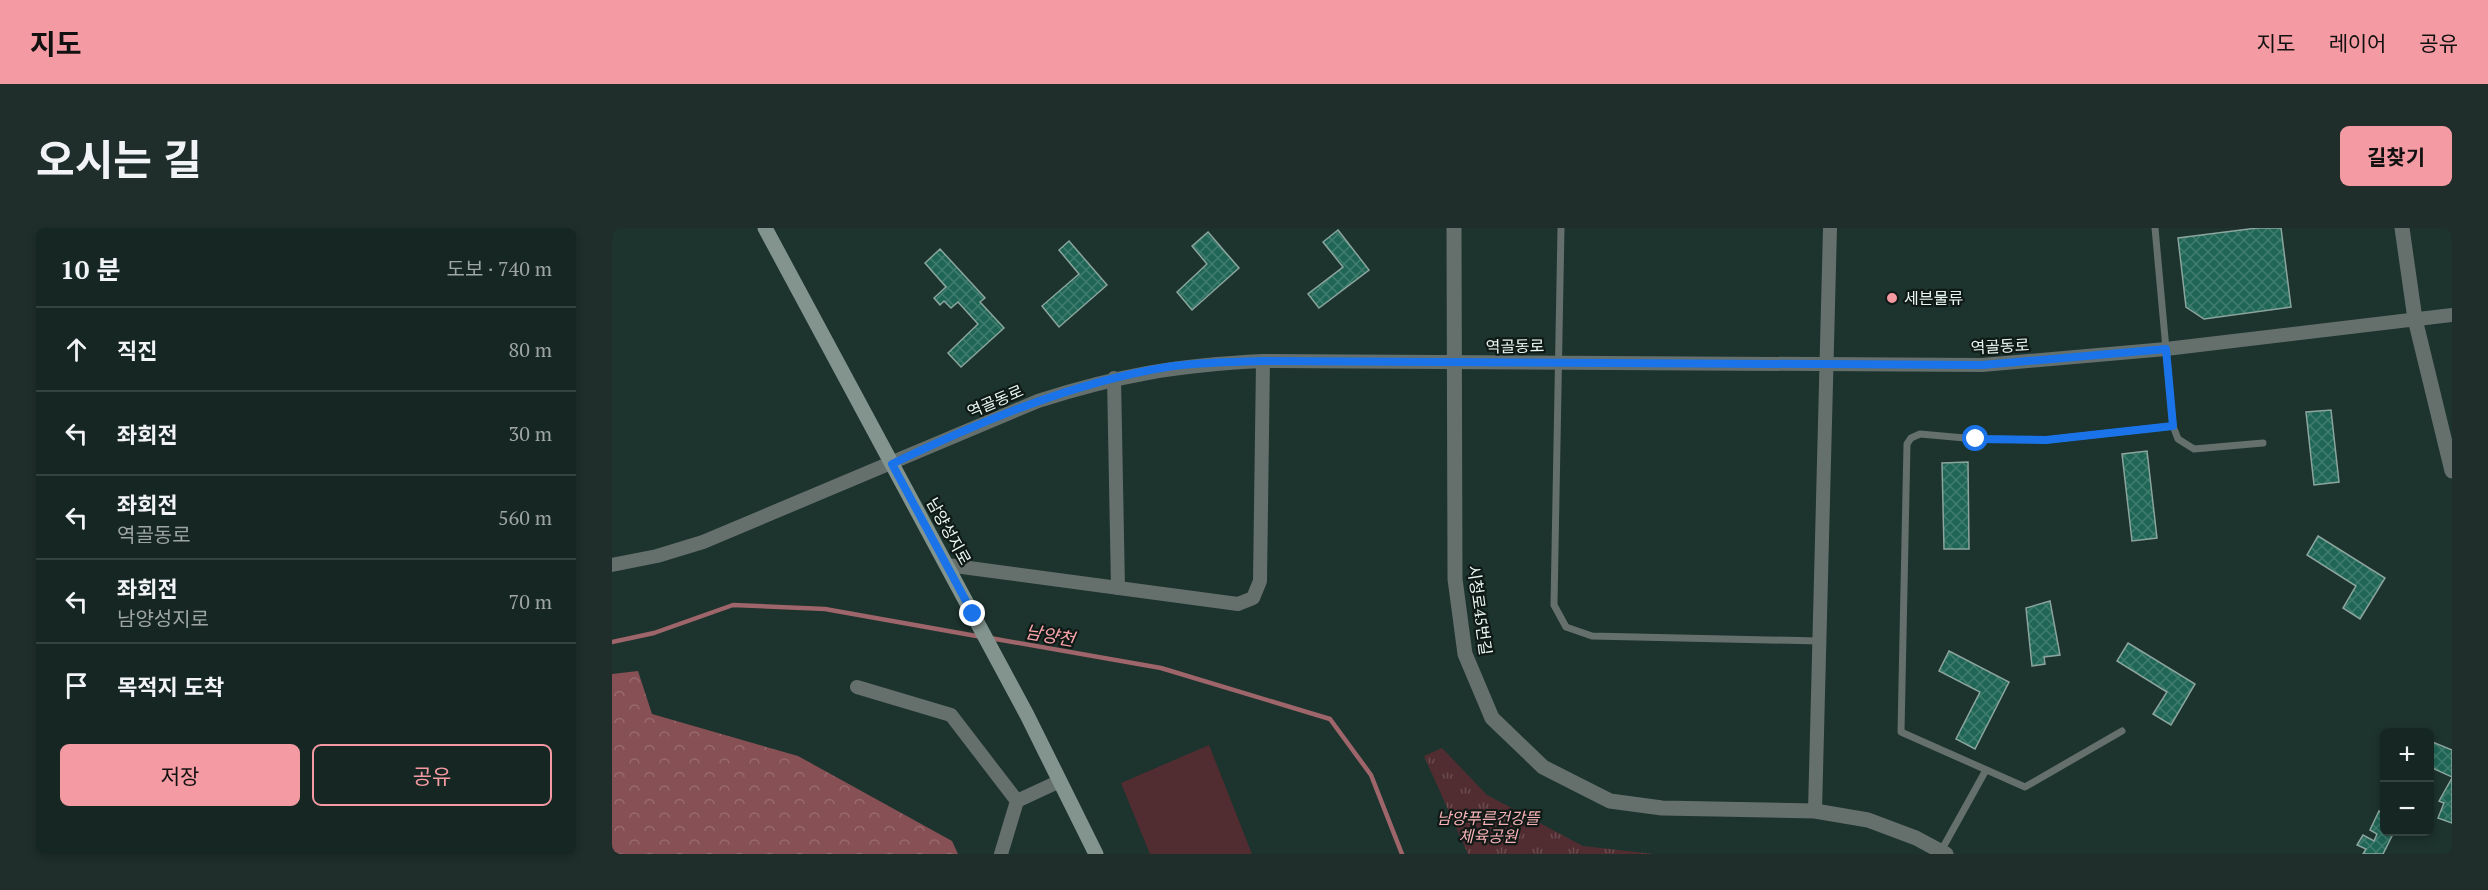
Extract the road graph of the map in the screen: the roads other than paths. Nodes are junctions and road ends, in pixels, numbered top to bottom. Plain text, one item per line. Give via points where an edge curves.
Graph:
1 (765, 228) edge
2 (1454, 228) edge
3 (1561, 228) edge
4 (1830, 228) edge
5 (2155, 228) edge
6 (2402, 228) edge
7 (2452, 315) edge
8 (2415, 319) junction
9 (2166, 349) junction
10 (1263, 361) junction
11 (1454, 363) junction
12 (1559, 363) junction
13 (1826, 364) junction
14 (1114, 378) junction
15 (2173, 426) junction
16 (2263, 443) dead end
17 (892, 464) junction
18 (2452, 471) edge
19 (612, 565) edge
20 (947, 565) junction
21 (1118, 588) junction
22 (1819, 641) junction
23 (857, 687) dead end
24 (2122, 731) dead end
25 (1986, 770) junction
26 (1060, 781) junction
27 (1017, 801) junction
28 (1815, 812) junction
29 (1943, 853) edge
30 (1001, 854) edge
31 (1096, 854) edge

1 - 17 main road, 남양성지로
2 - 11 street, 시청로45번길
3 - 12 lane
4 - 13 street
5 - 9 lane
6 - 8 street
7 - 8 street, 역골동로
8 - 9 street, 역골동로
8 - 18 street
9 - 13 street, 역골동로 via 1982,365
9 - 15 lane
10 - 11 street, 역골동로
10 - 14 street, 역골동로 via 1188,365
10 - 21 street via 1260,581 1253,598 1238,604
11 - 12 street, 역골동로
11 - 28 street, 시청로45번길 via 1455,579 1465,654 1492,718 1543,767 1610,801 1662,808
12 - 13 street, 역골동로
12 - 22 lane via 1554,605 1566,627 1592,636
13 - 22 street
14 - 17 street, 역골동로 via 1038,401
14 - 21 street
15 - 16 lane via 2178,439 2194,449
15 - 25 lane via 2046,440 1920,434 1907,444 1901,732
17 - 19 street, 역골동로 via 682,549
17 - 20 main road, 남양성지로
20 - 21 street
20 - 26 main road, 남양성지로
22 - 28 street
23 - 27 street via 951,715
24 - 25 lane via 2025,787
25 - 29 lane
26 - 27 street
26 - 31 main road, 남양성지로
27 - 30 street
28 - 29 street, 시청로45번길 via 1868,820

